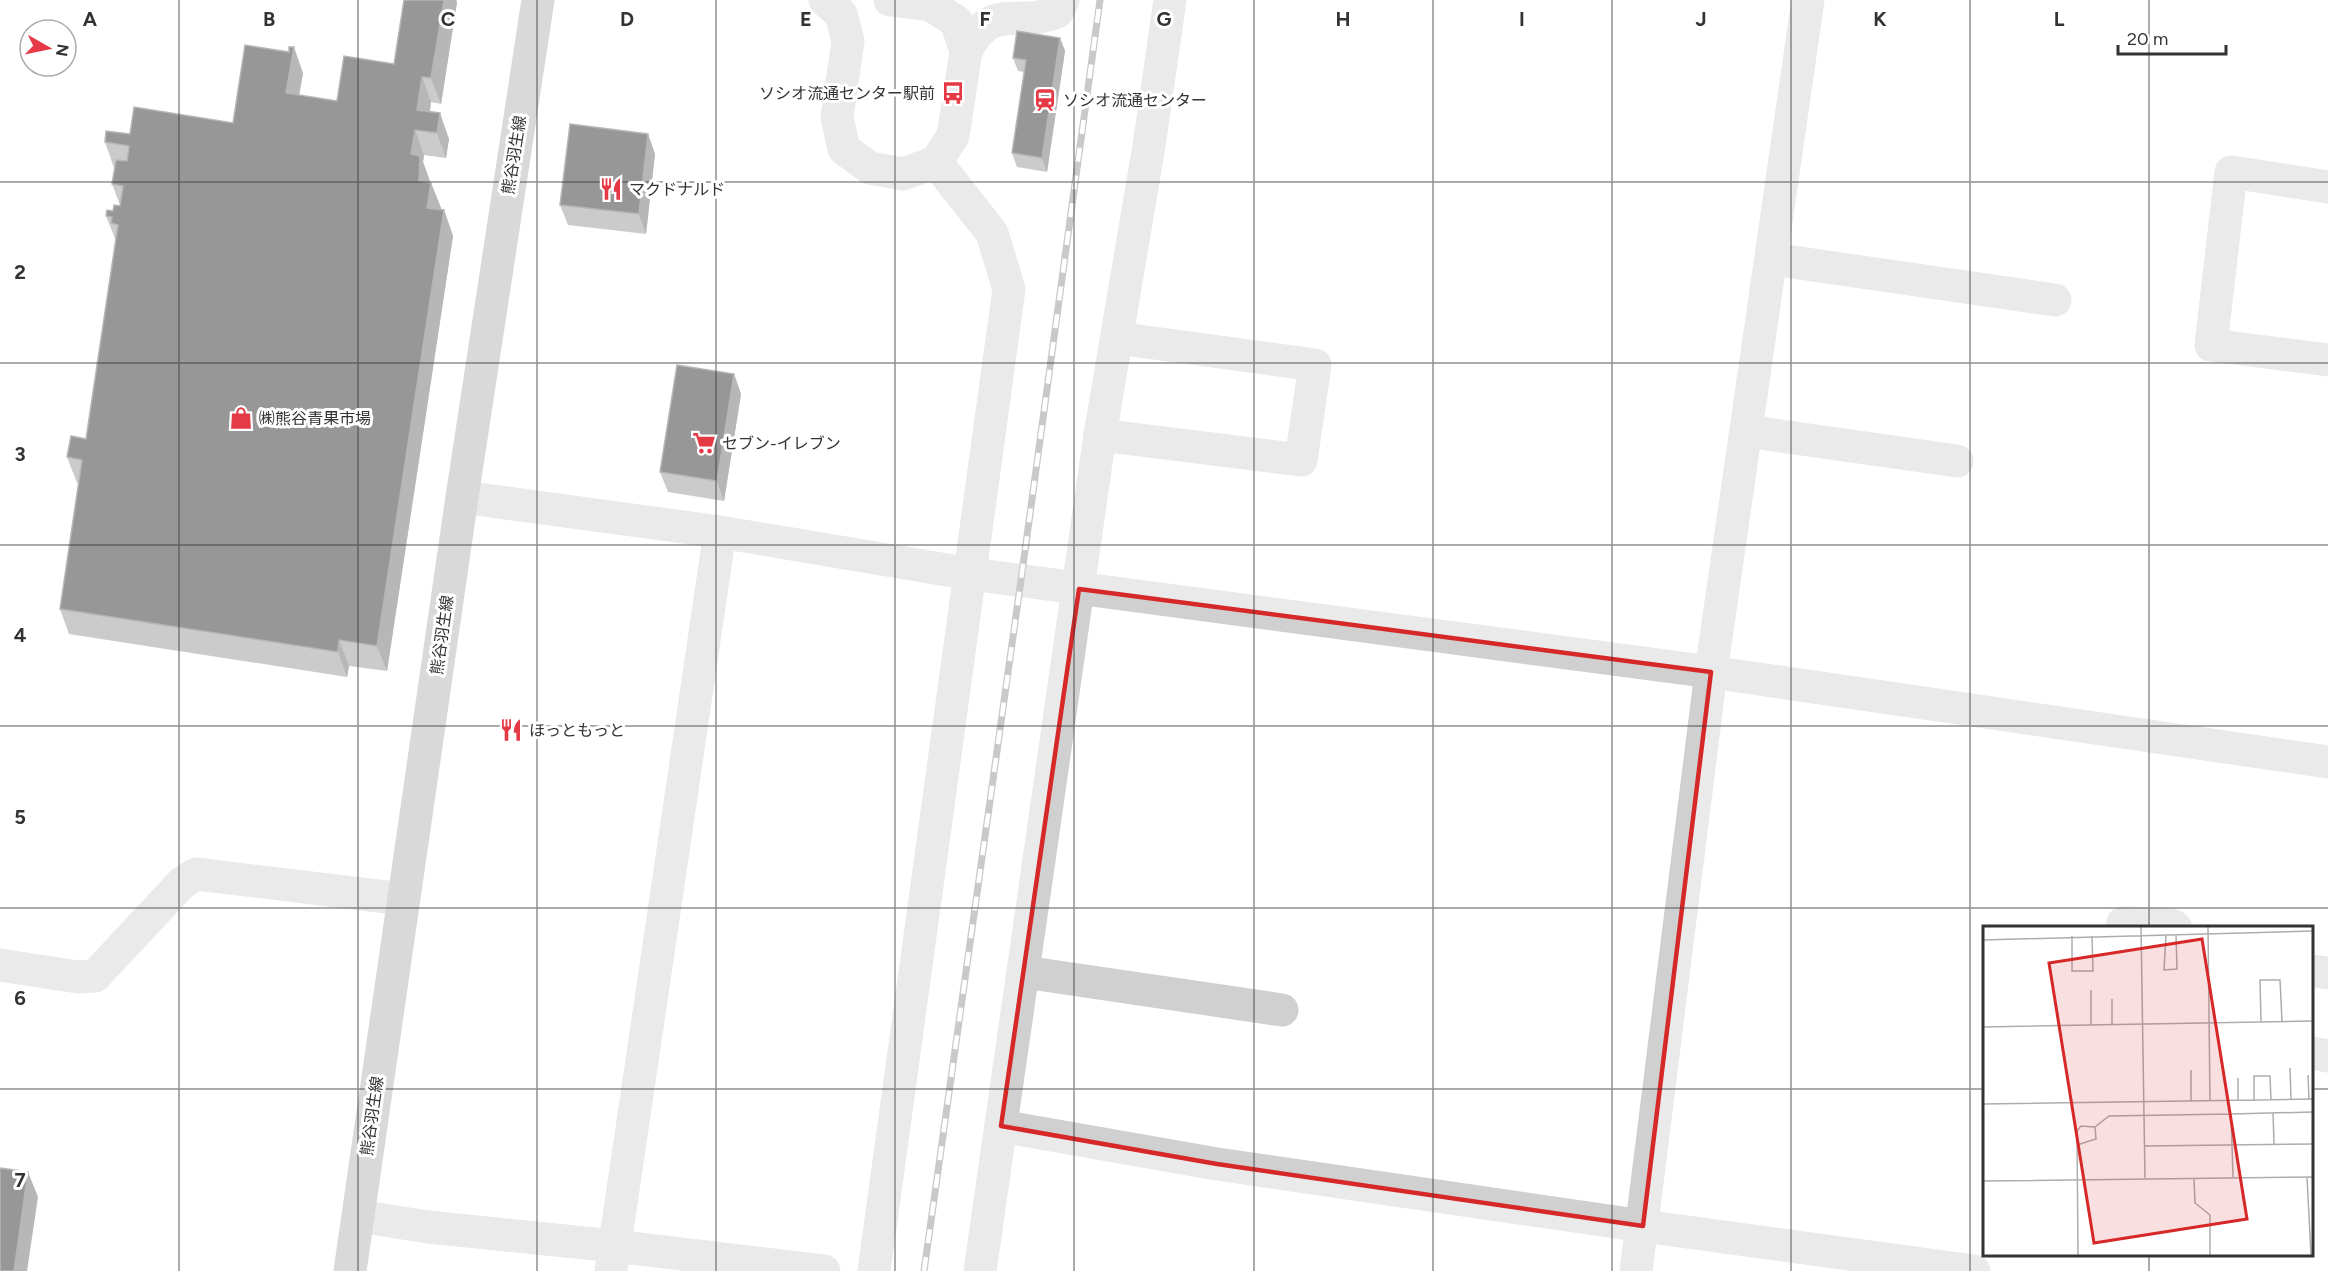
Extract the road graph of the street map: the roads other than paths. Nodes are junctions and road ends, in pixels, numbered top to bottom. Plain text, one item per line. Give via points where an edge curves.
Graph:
1 (538, 0) edge
2 (825, 0) edge
3 (890, 0) edge
4 (1063, 0) edge
5 (1170, 0) edge
6 (1808, 0) edge
7 (966, 51) junction
8 (936, 162) junction
9 (2328, 187) edge
10 (1772, 259) junction
11 (2055, 300) dead end
12 (1117, 338) junction
13 (2328, 360) edge
14 (1746, 431) junction
15 (1100, 435) junction
16 (1957, 461) dead end
17 (462, 497) junction
18 (720, 532) junction
19 (971, 574) junction
20 (1078, 589) junction
21 (1710, 672) junction
22 (2328, 762) edge
23 (403, 899) junction
24 (2122, 926) edge
25 (2174, 926) edge
26 (0, 965) edge
27 (2313, 971) edge
28 (1024, 972) junction
29 (2328, 973) edge
30 (1282, 1010) dead end
31 (2313, 1053) edge
32 (2328, 1056) edge
33 (1001, 1126) junction
34 (358, 1216) junction
35 (1643, 1226) junction
36 (612, 1258) edge
37 (350, 1271) edge
38 (824, 1271) edge
39 (874, 1271) edge
40 (980, 1271) edge
41 (1636, 1271) edge
42 (1974, 1271) edge

1 - 17 main road, 熊谷羽生線
2 - 8 street via 841,14 848,41 837,117 844,149 870,168 903,174
3 - 7 street via 930,5 956,21
4 - 7 street via 1057,12 1044,17 1005,12 987,18 974,30
5 - 12 street
6 - 10 street
7 - 8 street via 953,136
8 - 19 street via 992,233 1009,289
9 - 13 street via 2231,172 2211,345
10 - 11 street
10 - 14 street
12 - 15 street
12 - 15 street via 1315,365 1301,460
14 - 16 street
14 - 21 street
15 - 20 street
17 - 18 street
17 - 23 main road, 熊谷羽生線
18 - 19 street
18 - 36 street
19 - 20 street
19 - 39 street
20 - 21 street
20 - 28 street
21 - 22 street
21 - 35 street
23 - 26 street via 196,874 182,883 95,976
23 - 34 main road, 熊谷羽生線
24 - 25 street
27 - 29 street
28 - 30 street
28 - 33 street
31 - 32 street
33 - 35 street via 1217,1164
33 - 40 street
34 - 36 street
34 - 37 main road, 熊谷羽生線
35 - 41 street
35 - 42 street
36 - 38 street

